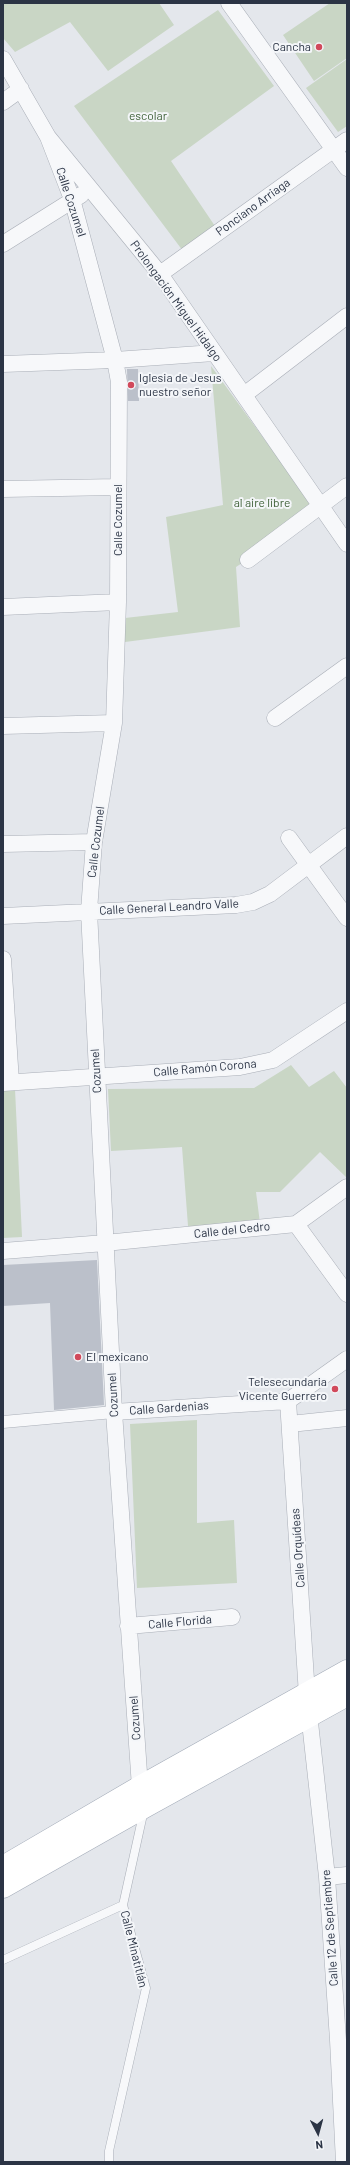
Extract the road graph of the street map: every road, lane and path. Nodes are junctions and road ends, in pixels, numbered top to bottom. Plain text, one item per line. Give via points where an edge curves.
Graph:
1 (229, 3) edge
2 (3, 59) edge
3 (22, 89) junction
4 (3, 102) edge
5 (48, 137) junction
6 (347, 140) edge
7 (334, 149) junction
8 (347, 168) edge
9 (91, 190) junction
10 (72, 199) junction
11 (3, 244) edge
12 (160, 274) junction
13 (347, 316) edge
14 (214, 353) junction
15 (115, 360) junction
16 (3, 364) edge
17 (244, 395) junction
18 (347, 486) edge
19 (118, 488) junction
20 (3, 489) edge
21 (320, 505) junction
22 (347, 544) edge
23 (248, 560) dead end
24 (118, 602) junction
25 (3, 607) edge
26 (347, 666) edge
27 (275, 718) dead end
28 (114, 723) junction
29 (3, 726) edge
30 (347, 836) edge
31 (289, 838) dead end
32 (94, 842) junction
33 (3, 844) edge
34 (307, 865) junction
35 (89, 911) junction
36 (3, 916) edge
37 (347, 918) edge
38 (3, 959) edge
39 (347, 1011) edge
40 (97, 1077) junction
41 (7, 1083) edge
42 (347, 1187) edge
43 (296, 1224) junction
44 (105, 1243) junction
45 (3, 1251) edge
46 (347, 1294) edge
47 (347, 1359) edge
48 (288, 1401) junction
49 (114, 1412) junction
50 (347, 1418) edge
51 (3, 1422) edge
52 (290, 1424) junction
53 (232, 1617) dead end
54 (128, 1626) junction
55 (347, 1671) edge
56 (307, 1695) junction
57 (347, 1695) edge
58 (309, 1717) junction
59 (142, 1796) junction
60 (3, 1867) edge
61 (347, 1875) edge
62 (327, 1877) junction
63 (3, 1888) edge
64 (123, 1905) junction
65 (3, 1960) edge
66 (340, 1960) edge
67 (343, 2040) edge
68 (109, 2162) edge
69 (344, 2162) edge

1 - 7 street
2 - 3 street, Prolongación Miguel Hidalgo
3 - 4 street
3 - 5 street, Prolongación Miguel Hidalgo
5 - 9 street, Prolongación Miguel Hidalgo
5 - 10 street, Calle Cozumel
6 - 7 street, Ponciano Arriaga
7 - 8 street
7 - 12 street, Ponciano Arriaga
9 - 10 street
9 - 12 street, Prolongación Miguel Hidalgo
10 - 11 street
10 - 15 street, Calle Cozumel
12 - 14 street, Prolongación Miguel Hidalgo
13 - 17 street
14 - 15 street
14 - 17 street, Prolongación Miguel Hidalgo
15 - 16 street
15 - 19 street, Calle Cozumel via 119,382
17 - 21 street, Prolongación Miguel Hidalgo
18 - 21 street
19 - 20 street
19 - 24 street, Calle Cozumel
21 - 22 street, Prolongación Miguel Hidalgo
21 - 23 street
24 - 25 street
24 - 28 street, Calle Cozumel
26 - 27 street
28 - 29 street
28 - 32 street, Calle Cozumel
30 - 34 street, Calle General Leandro Valle
31 - 34 street
32 - 33 street
32 - 35 street, Calle Cozumel
34 - 35 street, Calle General Leandro Valle via 270,894 253,902 236,905
34 - 37 street
35 - 36 street, Calle General Leandro Valle
35 - 40 street, Cozumel
38 - 41 street
39 - 40 street, Calle Ramón Corona via 273,1060 240,1067
40 - 41 street, Calle Ramón Corona
40 - 44 street, Cozumel
42 - 43 street
43 - 44 street, Calle del Cedro
43 - 46 street
44 - 45 street, Calle del Cedro
44 - 49 street, Cozumel
47 - 48 street
48 - 49 street, Calle Gardenias
48 - 52 street, Calle Orquídeas
49 - 51 street, Calle Gardenias
49 - 54 street, Cozumel
50 - 52 street
52 - 56 street, Calle Orquídeas
53 - 54 street, Calle Florida
54 - 59 street, Cozumel
55 - 56 main road
56 - 58 street, Calle 12 de Septiembre
56 - 59 main road
57 - 58 main road
58 - 59 main road
58 - 62 street, Calle 12 de Septiembre
59 - 60 main road
59 - 63 main road
59 - 64 lane, Calle Minatitlán
61 - 62 street
62 - 66 street, Calle 12 de Septiembre
64 - 65 lane
64 - 68 lane, Calle Minatitlán via 146,1988 109,2151
66 - 67 street, Calle 12 de Septiembre
67 - 69 street, Calle 12 de Septiembre

